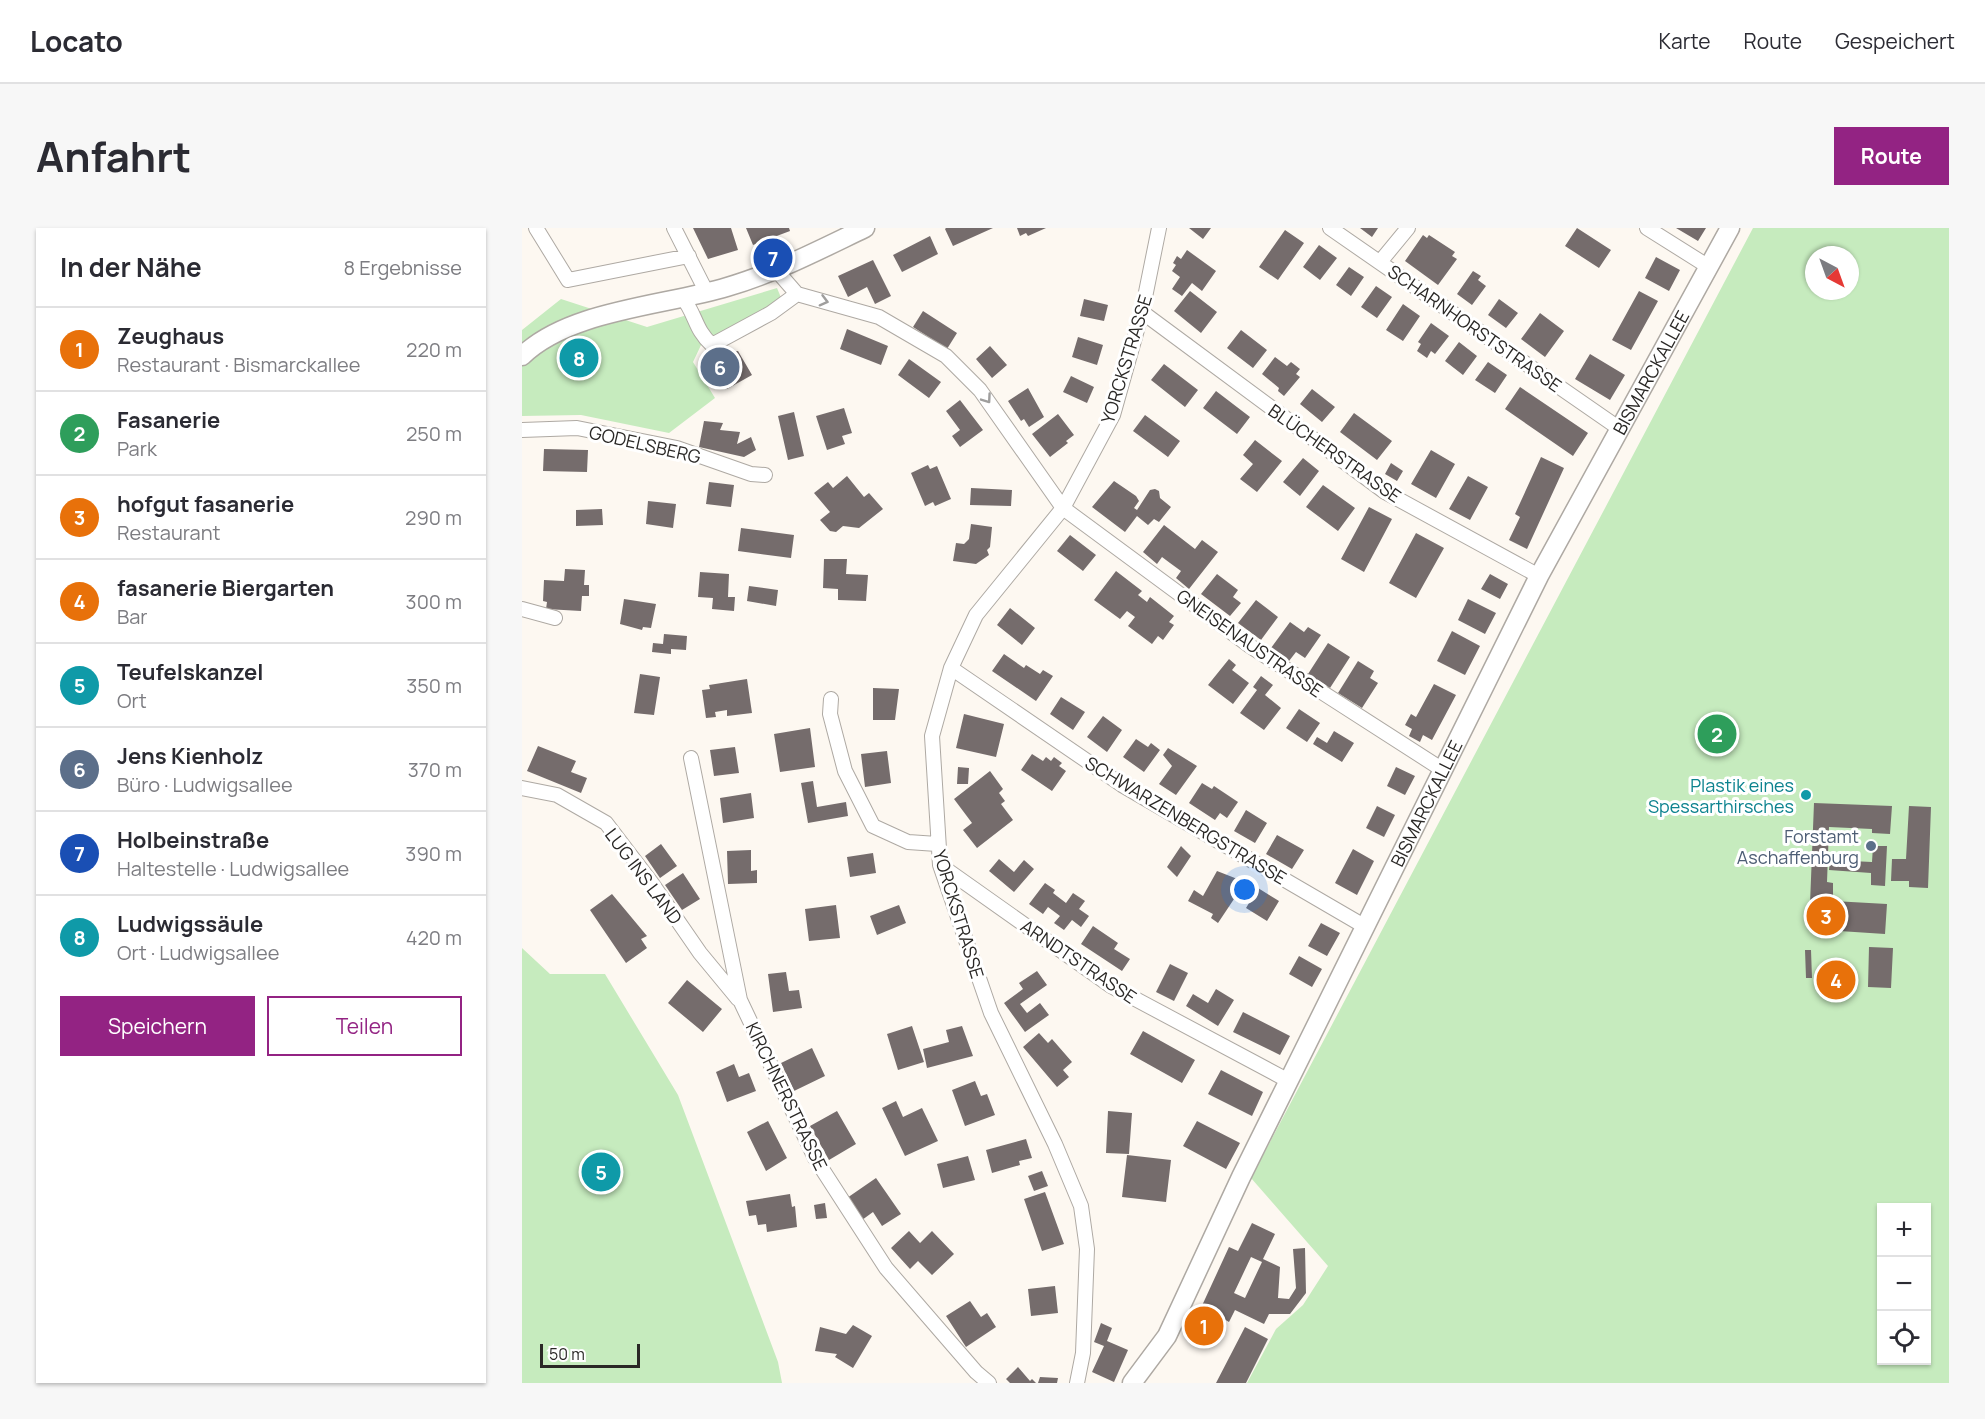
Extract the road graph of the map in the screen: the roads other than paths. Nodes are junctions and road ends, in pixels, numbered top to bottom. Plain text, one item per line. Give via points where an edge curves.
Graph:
1 (536, 228) edge
2 (674, 228) edge
3 (865, 228) edge
4 (1159, 228) edge
5 (1330, 228) edge
6 (1408, 228) edge
7 (1647, 228) edge
8 (1730, 228) edge
9 (689, 256) junction
10 (1380, 262) junction
11 (1708, 267) junction
12 (777, 271) junction
13 (707, 293) junction
14 (796, 294) junction
15 (683, 298) junction
16 (1142, 312) junction
17 (522, 356) edge
18 (1620, 429) junction
19 (522, 430) edge
20 (765, 475) dead end
21 (1063, 508) junction
22 (1539, 576) junction
23 (522, 609) edge
24 (555, 618) dead end
25 (951, 668) junction
26 (831, 699) dead end
27 (691, 758) dead end
28 (1443, 770) junction
29 (522, 788) edge
30 (937, 844) junction
31 (940, 865) junction
32 (1364, 926) junction
33 (740, 1000) junction
34 (1289, 1081) junction
35 (989, 1383) edge
36 (1077, 1383) edge
37 (1132, 1383) edge

1 - 9 street via 568,280
2 - 9 street
3 - 12 street
4 - 16 street, YORCKSTRASSE
5 - 10 street, SCHARNHORSTSTRASSE
6 - 10 street
7 - 11 street
8 - 11 street, BISMARCKALLEE
9 - 13 street
10 - 18 street, SCHARNHORSTSTRASSE
11 - 18 street, BISMARCKALLEE
12 - 13 street
12 - 14 street
13 - 15 street
14 - 15 street via 771,313 712,345 699,334
14 -> 21 street, GNEISENAUSTRASSE via 879,316 946,356 981,390
15 - 17 street via 572,325 537,342
16 - 21 street, YORCKSTRASSE via 1113,415
16 - 22 street, BLÜCHERSTRASSE via 1385,492
18 - 22 street, BISMARCKALLEE
19 - 20 street, GODELSBERG via 577,428 677,448
21 - 25 street, YORCKSTRASSE via 976,615
21 - 28 street, GNEISENAUSTRASSE via 1250,646
22 - 28 street, BISMARCKALLEE
23 - 24 street
25 - 30 street, YORCKSTRASSE via 932,736
25 - 32 street, SCHWARZENBERGSTRASSE via 1122,785
26 - 30 street via 845,771 873,826 908,842
27 - 33 street, KIRCHNERSTRASSE
28 - 32 street, BISMARCKALLEE
29 - 33 street, LUG INS LAND via 556,795 606,823 700,953
30 - 31 street, YORCKSTRASSE
31 - 34 street, ARNDTSTRASSE via 1111,986
31 - 36 street, YORCKSTRASSE via 991,1013 1081,1206 1087,1249 1083,1353
32 - 34 street, BISMARCKALLEE
33 - 35 street, KIRCHNERSTRASSE via 815,1158 886,1268
34 - 37 street, BISMARCKALLEE via 1167,1336

